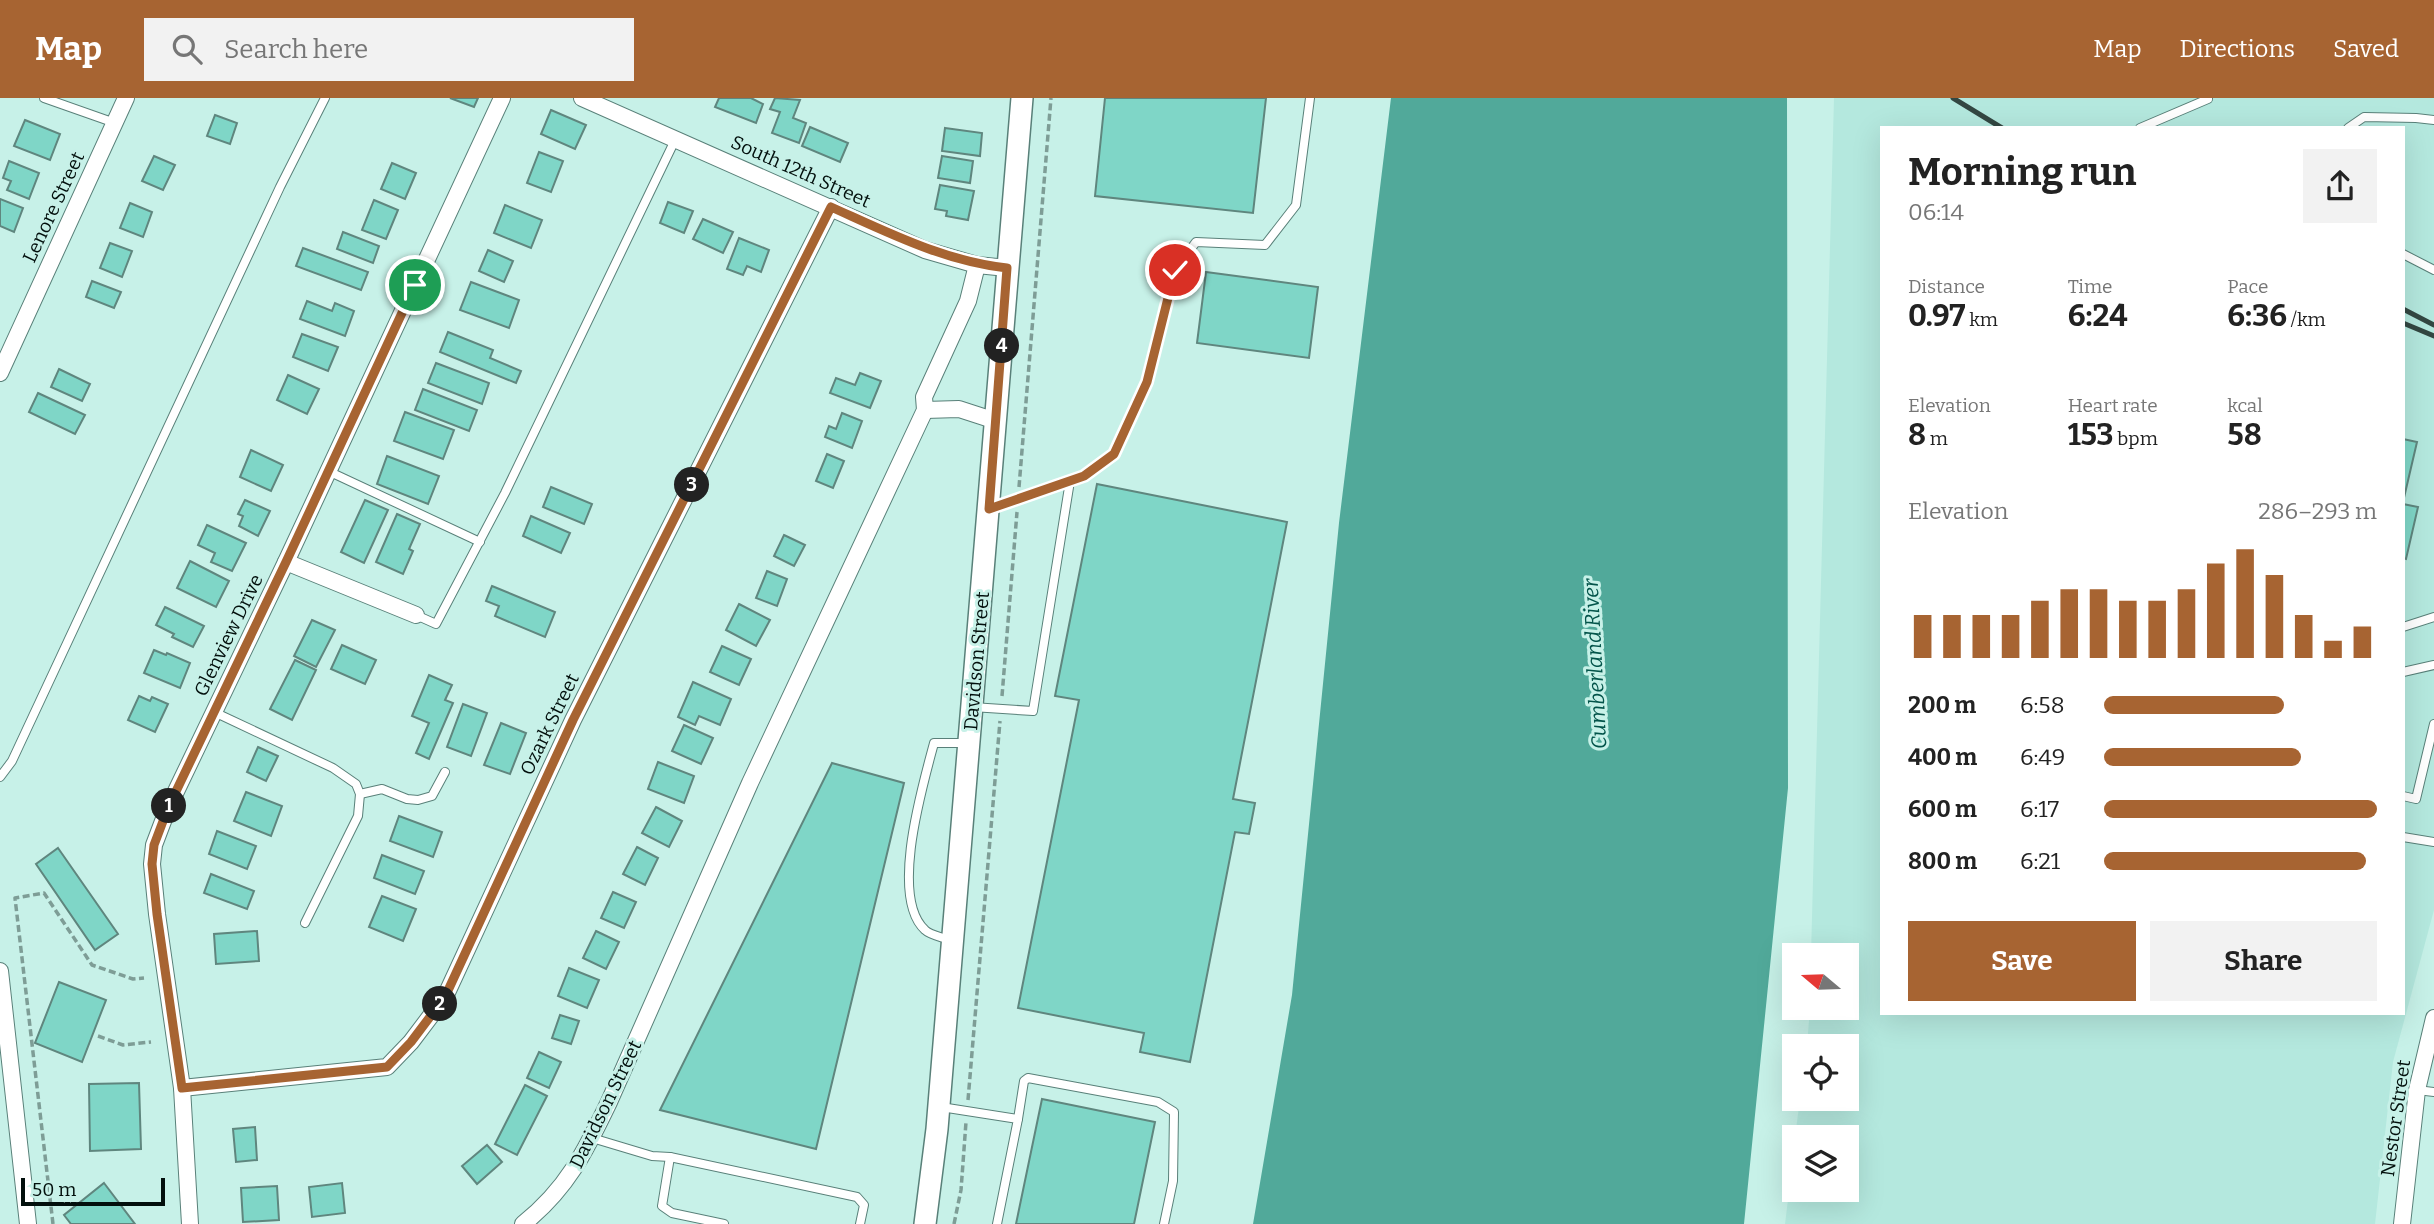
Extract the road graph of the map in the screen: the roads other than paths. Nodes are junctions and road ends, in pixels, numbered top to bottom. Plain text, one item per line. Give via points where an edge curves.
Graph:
1 (44, 98) edge
2 (126, 98) edge
3 (325, 98) edge
4 (502, 98) edge
5 (582, 98) edge
6 (1022, 98) edge
7 (1310, 98) edge
8 (2198, 98) edge
9 (2210, 99) edge
10 (2434, 120) edge
11 (115, 123) junction
12 (2145, 126) edge
13 (2351, 126) edge
14 (676, 138) junction
15 (831, 207) junction
16 (2405, 255) edge
17 (977, 265) junction
18 (1007, 268) junction
19 (2434, 270) edge
20 (1, 368) edge
21 (925, 410) junction
22 (996, 421) junction
23 (328, 471) junction
24 (1070, 481) junction
25 (989, 509) junction
26 (480, 542) junction
27 (286, 562) junction
28 (416, 615) joint
29 (2434, 617) edge
30 (2405, 626) edge
31 (2434, 665) edge
32 (2405, 672) edge
33 (972, 707) junction
34 (214, 712) junction
35 (2434, 724) edge
36 (2432, 739) edge
37 (969, 744) junction
38 (445, 772) dead end
39 (0, 777) edge
40 (360, 794) junction
41 (2405, 796) edge
42 (2405, 837) edge
43 (2434, 842) edge
44 (305, 923) dead end
45 (952, 942) junction
46 (0, 971) edge
47 (2434, 1018) edge
48 (182, 1088) junction
49 (2417, 1090) junction
50 (2434, 1092) edge
51 (939, 1107) junction
52 (1018, 1119) junction
53 (592, 1138) junction
54 (670, 1157) junction
55 (28, 1224) edge
56 (190, 1224) edge
57 (523, 1224) edge
58 (724, 1224) edge
59 (860, 1224) edge
60 (925, 1224) edge
61 (997, 1224) edge
62 (1164, 1224) edge
63 (2402, 1224) edge

1 - 11 lane
2 - 11 street, Lenore Street
3 - 39 lane via 12,761
4 - 23 street, Glenview Drive
5 - 14 street, South 12th Street
6 - 18 street, Davidson Street
7 - 24 lane via 1296,205 1265,244 1196,242 1175,270 1147,382 1114,454
8 - 9 lane
9 - 12 lane
10 - 13 lane via 2364,117
11 - 20 street, Lenore Street
14 - 15 street, South 12th Street
14 - 26 lane
15 - 17 street, South 12th Street via 925,250
15 - 48 street, Ozark Street via 573,720 445,997 387,1067
16 - 19 lane
17 - 18 street, South 12th Street
17 - 21 street, Davidson Street via 968,301 924,397
18 - 22 street, Davidson Street
21 - 22 street via 960,409
21 - 53 street, Davidson Street via 750,783
22 - 25 street, Davidson Street
23 - 26 lane
23 - 27 street, Glenview Drive
24 - 25 lane
24 - 33 lane via 1033,712
25 - 33 street, Davidson Street
26 - 28 lane via 436,624
27 - 28 street
27 - 34 street, Glenview Drive
29 - 30 lane
31 - 32 lane
33 - 37 street, Davidson Street
34 - 40 lane via 332,768 356,784
34 - 48 street, Glenview Drive via 160,826 152,864
35 - 36 lane
36 - 41 lane via 2416,799
37 - 45 street, Davidson Street
37 - 45 lane via 934,743 909,856 911,910 925,930
38 - 40 lane via 432,796 418,800 382,789
40 - 44 lane via 358,816
42 - 43 lane
45 - 51 street, Davidson Street
46 - 55 street
47 - 49 street, Nestor Street
48 - 56 street, Glenview Drive
49 - 50 lane
49 - 63 street, Nestor Street
51 - 52 lane
51 - 60 street, Davidson Street
52 - 61 lane
52 - 62 lane via 1028,1078 1169,1107 1174,1112 1173,1181
53 - 54 lane
53 - 57 street, Davidson Street via 559,1192
54 - 58 lane via 662,1206 672,1213
54 - 59 lane via 857,1197 864,1205

